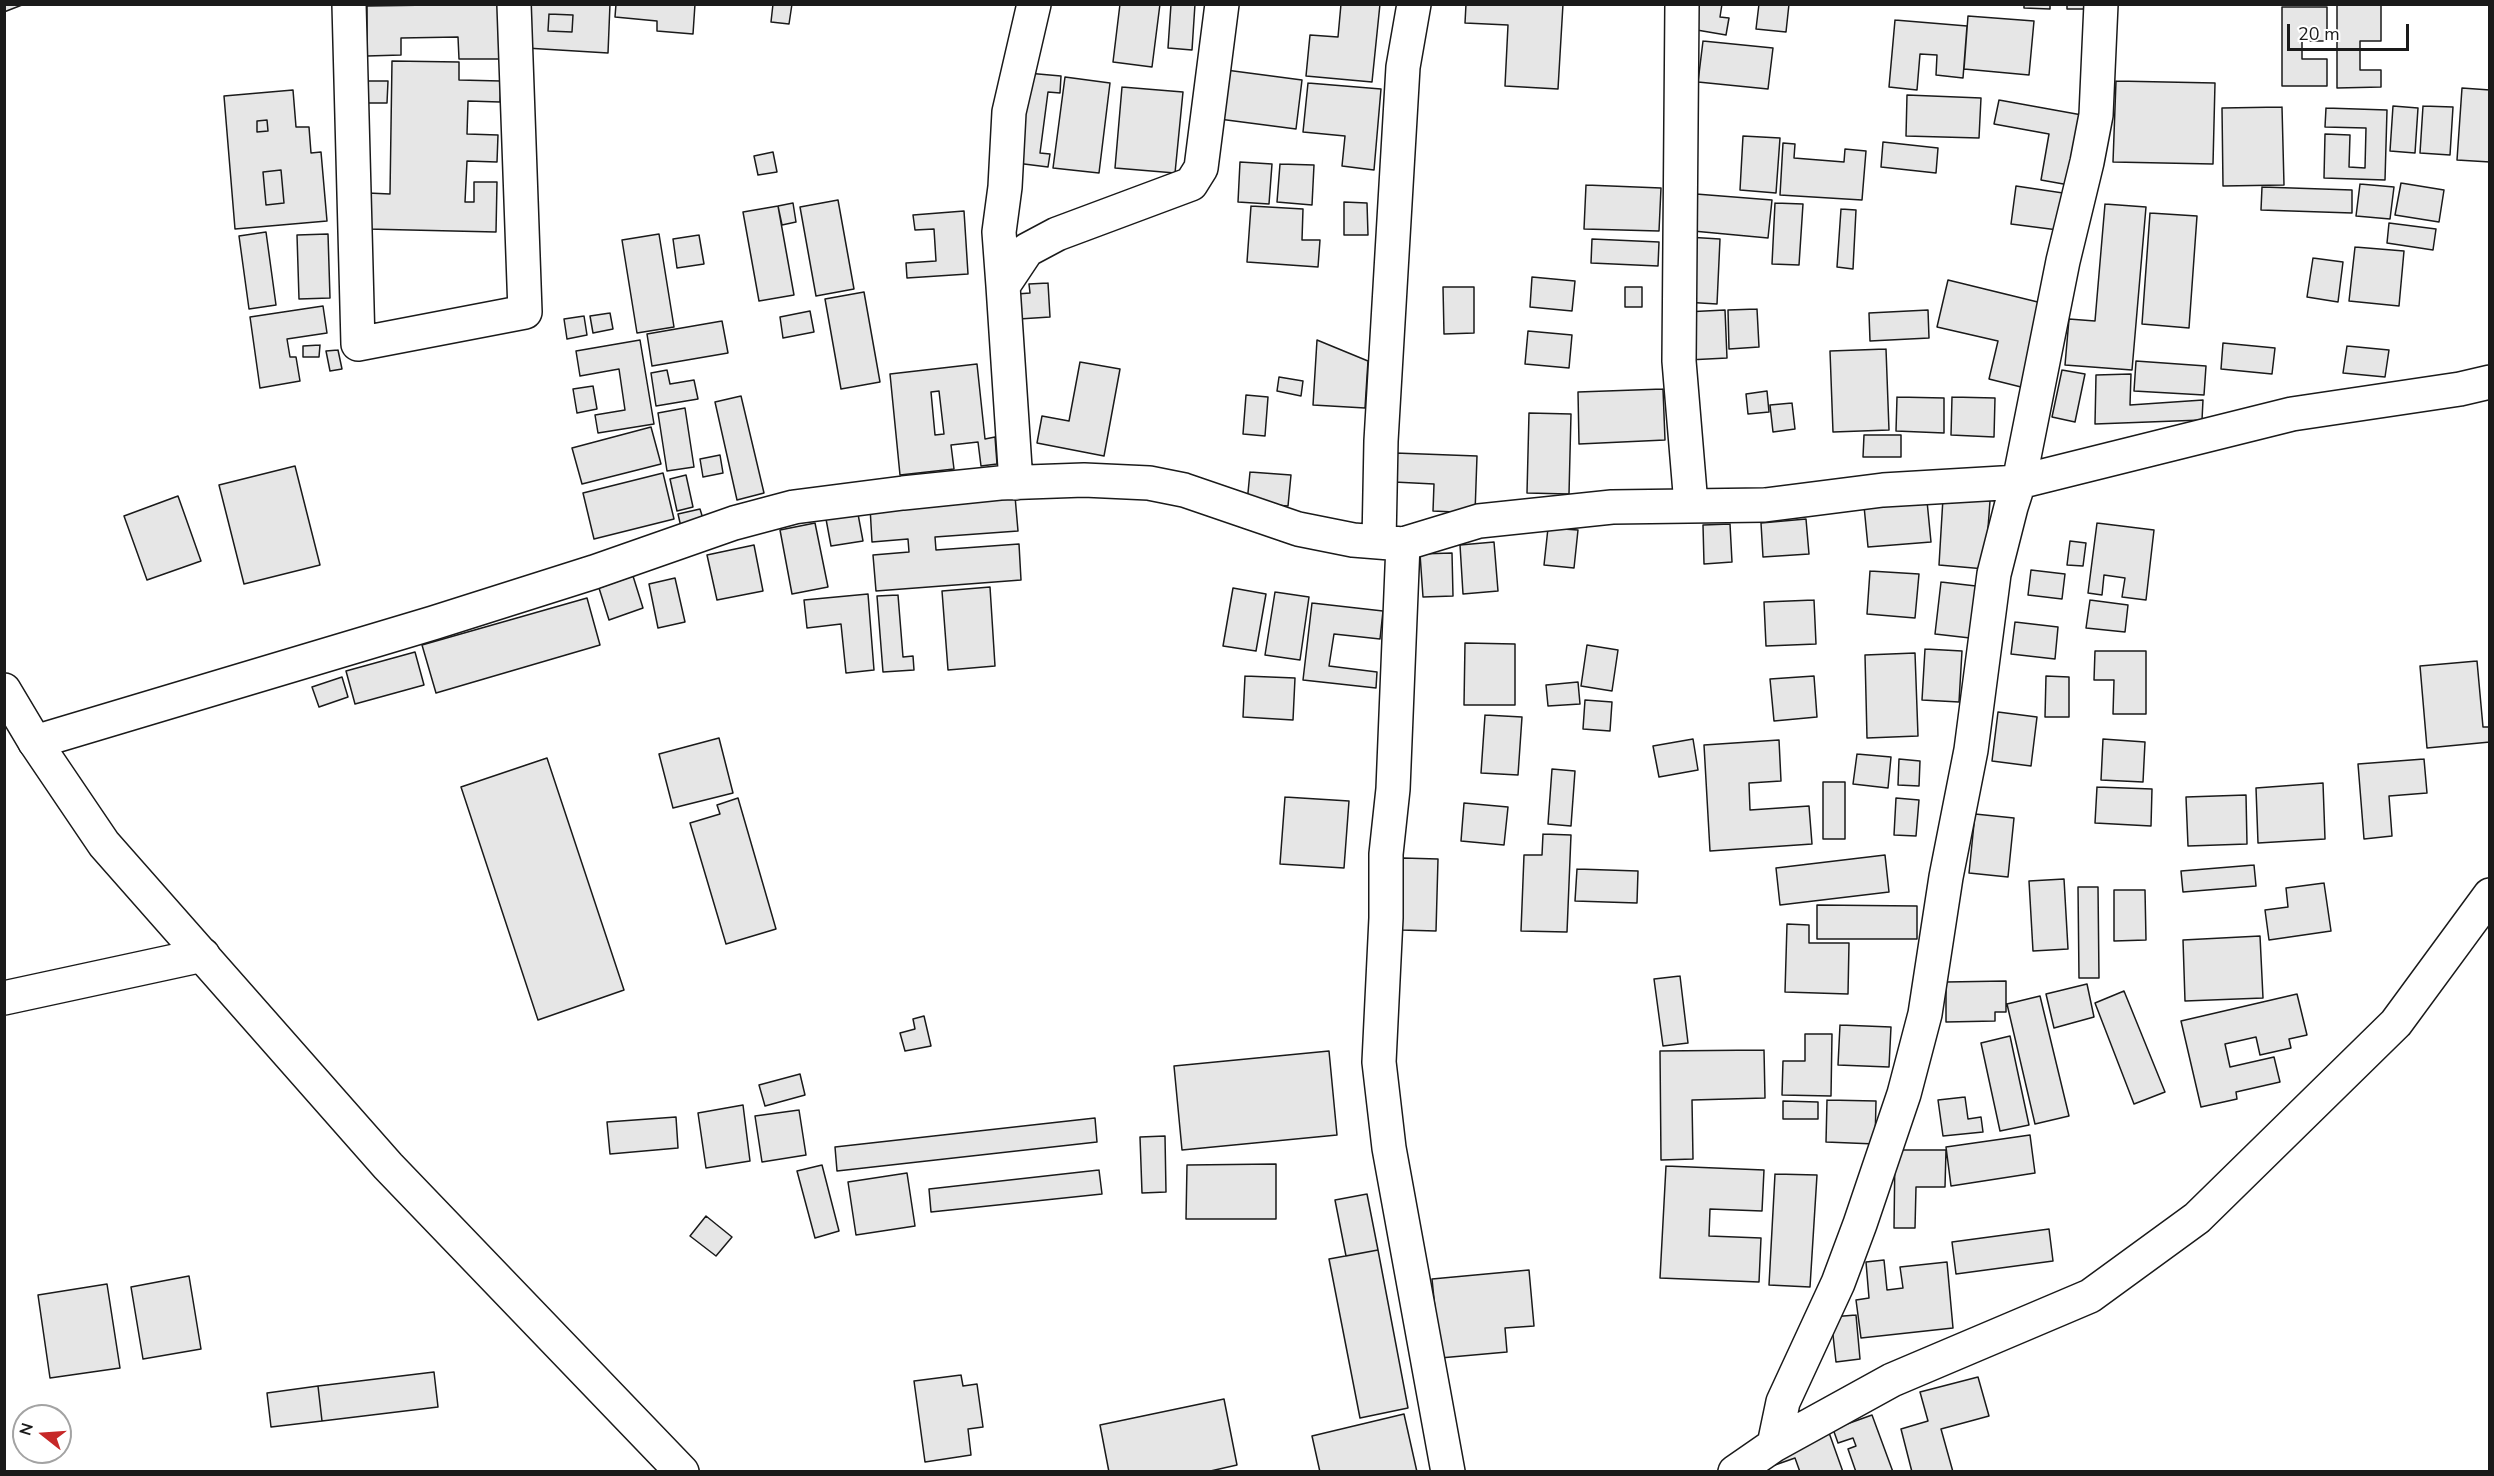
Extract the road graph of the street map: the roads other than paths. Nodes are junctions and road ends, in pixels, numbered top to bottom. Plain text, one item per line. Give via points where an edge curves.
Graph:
1 (349, 4) edge
2 (514, 4) edge
3 (1034, 4) edge
4 (1222, 4) edge
5 (1414, 4) edge
6 (1682, 4) edge
7 (2101, 4) edge
8 (1003, 286) junction
9 (2490, 382) edge
10 (2019, 482) junction
11 (1016, 483) junction
12 (1691, 505) junction
13 (1391, 543) junction
14 (4, 690) edge
15 (35, 742) junction
16 (2490, 895) edge
17 (203, 955) junction
18 (4, 998) edge
19 (1774, 1445) junction
20 (682, 1472) edge
21 (1448, 1472) edge
22 (1736, 1472) edge

1 - 2 main road via 358,344 525,312
3 - 8 main road via 1009,112 999,232
4 - 8 main road via 1201,168 1191,184 1057,234 1027,250
5 - 13 main road via 1403,67 1381,441
6 - 12 main road via 1679,361
7 - 10 main road via 2094,126
8 - 11 main road
9 - 10 main road via 2292,414
10 - 12 main road via 1883,490 1765,505
10 - 19 main road via 1994,574 1971,750 1925,1014 1904,1094 1860,1224 1838,1283 1783,1402
11 - 13 main road via 1149,483 1184,490 1298,529
11 - 15 main road via 903,493 784,510 734,523 433,623
12 - 13 main road via 1612,507 1479,521
13 - 21 main road via 1393,789 1386,854 1379,1062 1389,1148
14 - 15 main road
15 - 17 main road via 104,844
16 - 19 main road via 2396,1023 2197,1218 2090,1296 1892,1380
17 - 18 main road
17 - 20 main road via 388,1166
19 - 22 main road

